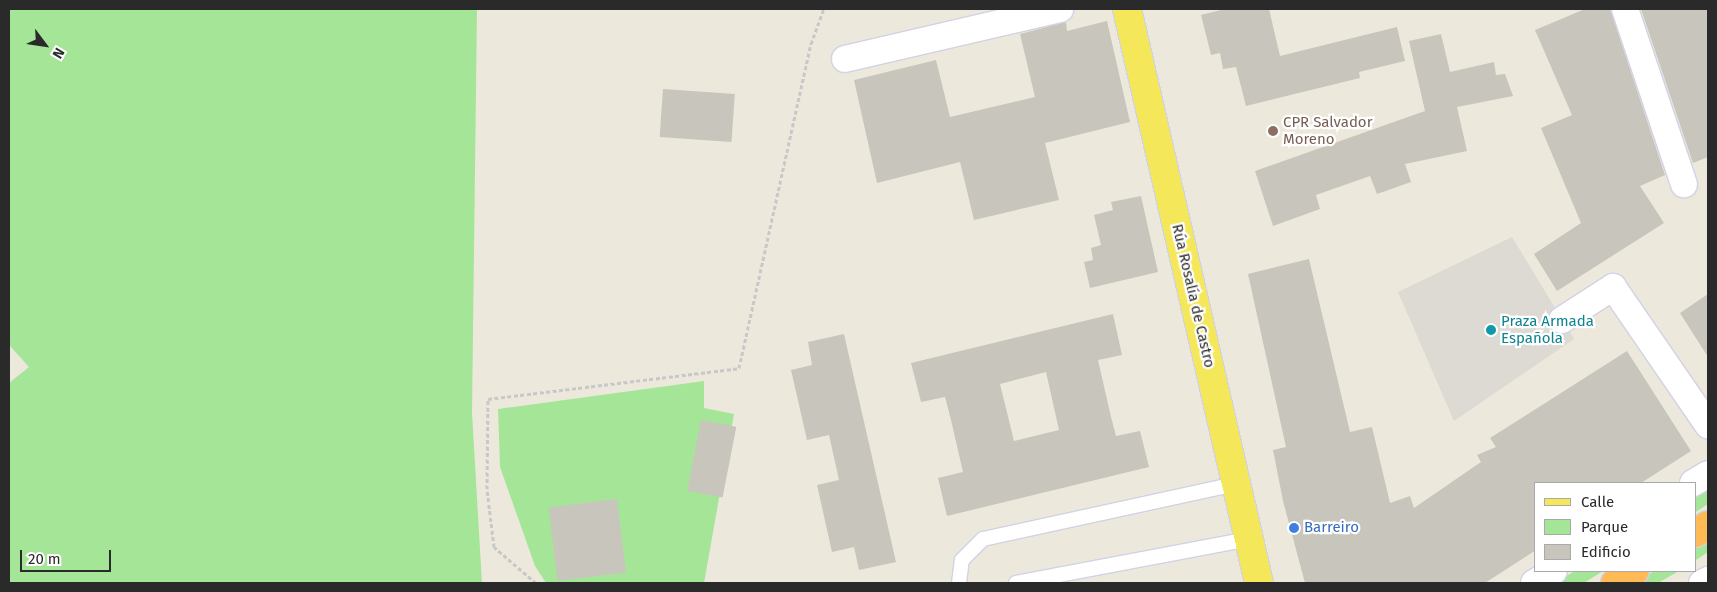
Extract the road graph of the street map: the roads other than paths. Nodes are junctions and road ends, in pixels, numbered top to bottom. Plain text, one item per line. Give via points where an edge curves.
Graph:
1 (1060, 9) edge
2 (1127, 9) edge
3 (1625, 9) edge
4 (845, 59) dead end
5 (1684, 184) dead end
6 (1562, 320) dead end
7 (1708, 425) edge
8 (1708, 474) edge
9 (1695, 482) edge
10 (1236, 484) junction
11 (1708, 525) edge
12 (1697, 532) edge
13 (1249, 539) junction
14 (1552, 572) edge
15 (1633, 572) edge
16 (1708, 580) edge
17 (959, 583) edge
18 (1016, 583) edge
19 (1259, 583) edge
20 (1534, 583) edge
21 (1615, 583) edge
22 (1702, 583) edge

1 - 4 street
2 - 10 main road, Rúa Rosalía de Castro
3 - 5 street
6 - 7 street via 1614,288
8 - 9 street
10 - 13 main road, Rúa Rosalía de Castro
10 - 17 lane via 983,539 962,560
11 - 12 highway
13 - 18 lane
13 - 19 main road, Rúa Rosalía de Castro
14 - 20 street
15 - 21 highway
16 - 22 street

